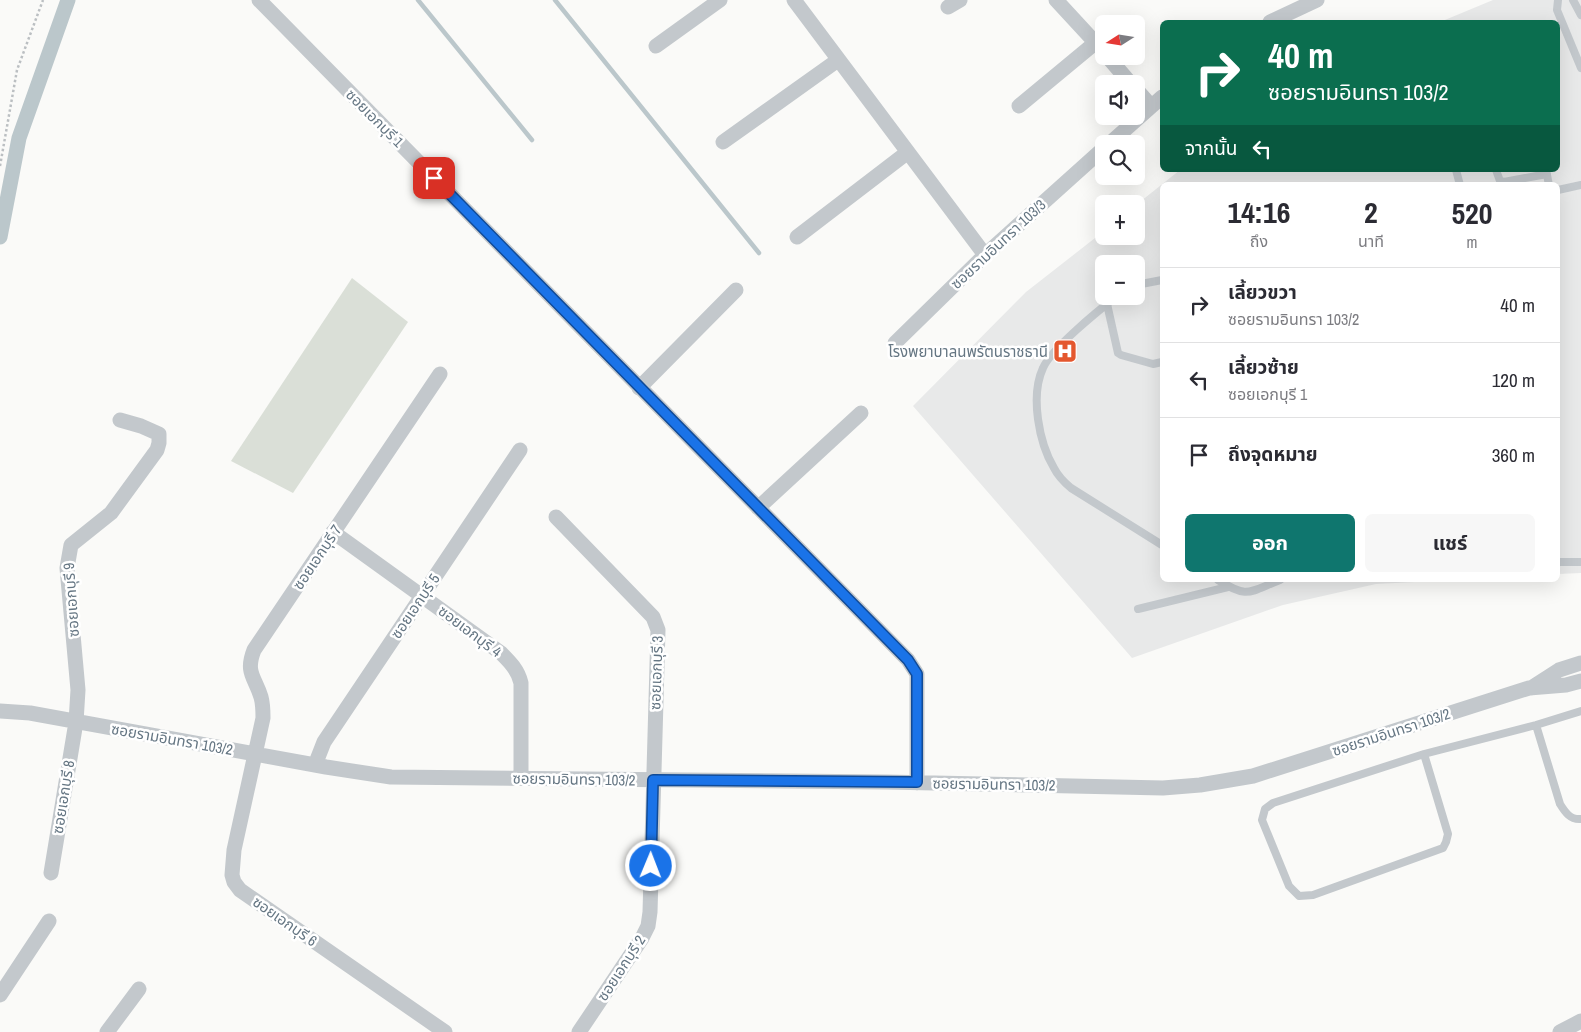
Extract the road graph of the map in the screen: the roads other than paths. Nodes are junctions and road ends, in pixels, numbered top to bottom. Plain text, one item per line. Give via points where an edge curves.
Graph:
1 (259, 0) edge
2 (720, 0) edge
3 (794, 0) edge
4 (1056, 0) edge
5 (1317, 0) edge
6 (1558, 0) edge
7 (1573, 0) edge
8 (1581, 15) edge
9 (1274, 20) edge
10 (1095, 44) edge
11 (656, 46) dead end
12 (1095, 51) edge
13 (838, 60) junction
14 (1115, 65) edge
15 (1581, 68) edge
16 (1123, 75) edge
17 (1145, 94) edge
18 (1157, 101) edge
19 (1019, 106) dead end
20 (1118, 135) edge
21 (724, 142) dead end
22 (908, 152) junction
23 (1095, 156) edge
24 (1497, 172) edge
25 (1546, 172) edge
26 (1504, 182) edge
27 (1504, 182) edge
28 (1581, 185) edge
29 (1560, 190) edge
30 (797, 237) dead end
31 (985, 255) junction
32 (1160, 280) edge
33 (1145, 283) edge
34 (736, 290) dead end
35 (1106, 305) edge
36 (1107, 305) edge
37 (894, 343) dead end
38 (1160, 362) edge
39 (440, 374) dead end
40 (639, 388) junction
41 (862, 413) dead end
42 (120, 420) dead end
43 (520, 450) dead end
44 (758, 508) junction
45 (556, 517) dead end
46 (333, 532) junction
47 (1160, 544) edge
48 (1560, 562) edge
49 (1581, 562) edge
50 (1221, 582) edge
51 (1275, 582) edge
52 (1228, 586) junction
53 (422, 595) junction
54 (1138, 610) dead end
55 (1581, 663) edge
56 (1581, 681) edge
57 (1529, 688) junction
58 (0, 711) edge
59 (1581, 711) edge
60 (76, 722) junction
61 (1536, 726) junction
62 (254, 754) junction
63 (1424, 754) junction
64 (315, 765) junction
65 (520, 778) junction
66 (653, 780) junction
67 (917, 782) junction
68 (1581, 819) edge
69 (51, 873) dead end
70 (48, 921) dead end
71 (139, 989) dead end
72 (0, 995) edge
73 (1581, 1020) edge
74 (107, 1032) edge
75 (446, 1032) edge
76 (579, 1032) edge
77 (1560, 1032) edge

1 - 40 street, ซอยเอกบุรี 1
2 - 11 street
3 - 13 street
4 - 10 street
5 - 9 street
6 - 15 lane via 1557,10
7 - 8 lane
12 - 19 street
13 - 21 street
13 - 22 street
14 - 16 street
17 - 18 street
18 - 20 street
22 - 30 street
22 - 31 street
23 - 31 street, ซอยรามอินทรา 103/3
24 - 26 lane via 1500,181
25 - 27 lane
28 - 29 lane
31 - 37 street, ซอยรามอินทรา 103/3
32 - 33 lane
34 - 40 street
35 - 47 lane via 1043,367 1038,381 1039,425 1054,470 1064,482
36 - 38 lane via 1118,353 1153,364
39 - 46 street, ซอยเอกบุรี 7
40 - 44 street, ซอยเอกบุรี 1
41 - 44 street
42 - 60 street, ซอยเอกบุรี 9 via 159,434 159,443 111,514 71,545 66,568 78,690
43 - 53 street, ซอยเอกบุรี 5
44 - 67 street, ซอยเอกบุรี 1 via 915,668
45 - 66 street, ซอยเอกบุรี 3 via 653,617 656,624
46 - 53 street, ซอยเอกบุรี 4
46 - 62 street, ซอยเอกบุรี 7 via 251,658 252,676 263,706
48 - 49 lane
50 - 52 lane
51 - 52 lane via 1247,593
52 - 54 lane
53 - 64 street, ซอยเอกบุรี 5 via 324,742
53 - 65 street, ซอยเอกบุรี 4 via 502,653 519,675
55 - 57 street, ซอยรามอินทรา 103/2 via 1559,670
56 - 57 street, ซอยรามอินทรา 103/2
57 - 67 street, ซอยรามอินทรา 103/2 via 1229,781 1163,788
58 - 60 street, ซอยรามอินทรา 103/2
59 - 61 lane
60 - 62 street, ซอยรามอินทรา 103/2
60 - 69 street, ซอยเอกบุรี 8
61 - 63 lane
61 - 68 lane via 1560,804 1566,814
62 - 64 street, ซอยรามอินทรา 103/2
62 - 75 street, ซอยเอกบุรี 6 via 234,850 234,882 240,890
63 - 63 lane via 1448,834 1443,848 1313,895 1299,896 1289,886 1262,820 1265,809 1273,803
64 - 65 street, ซอยรามอินทรา 103/2 via 390,777
65 - 66 street, ซอยรามอินทรา 103/2
66 - 67 street, ซอยรามอินทรา 103/2
66 - 76 street, ซอยเอกบุรี 2 via 648,926
70 - 72 street
71 - 74 street
73 - 77 street

